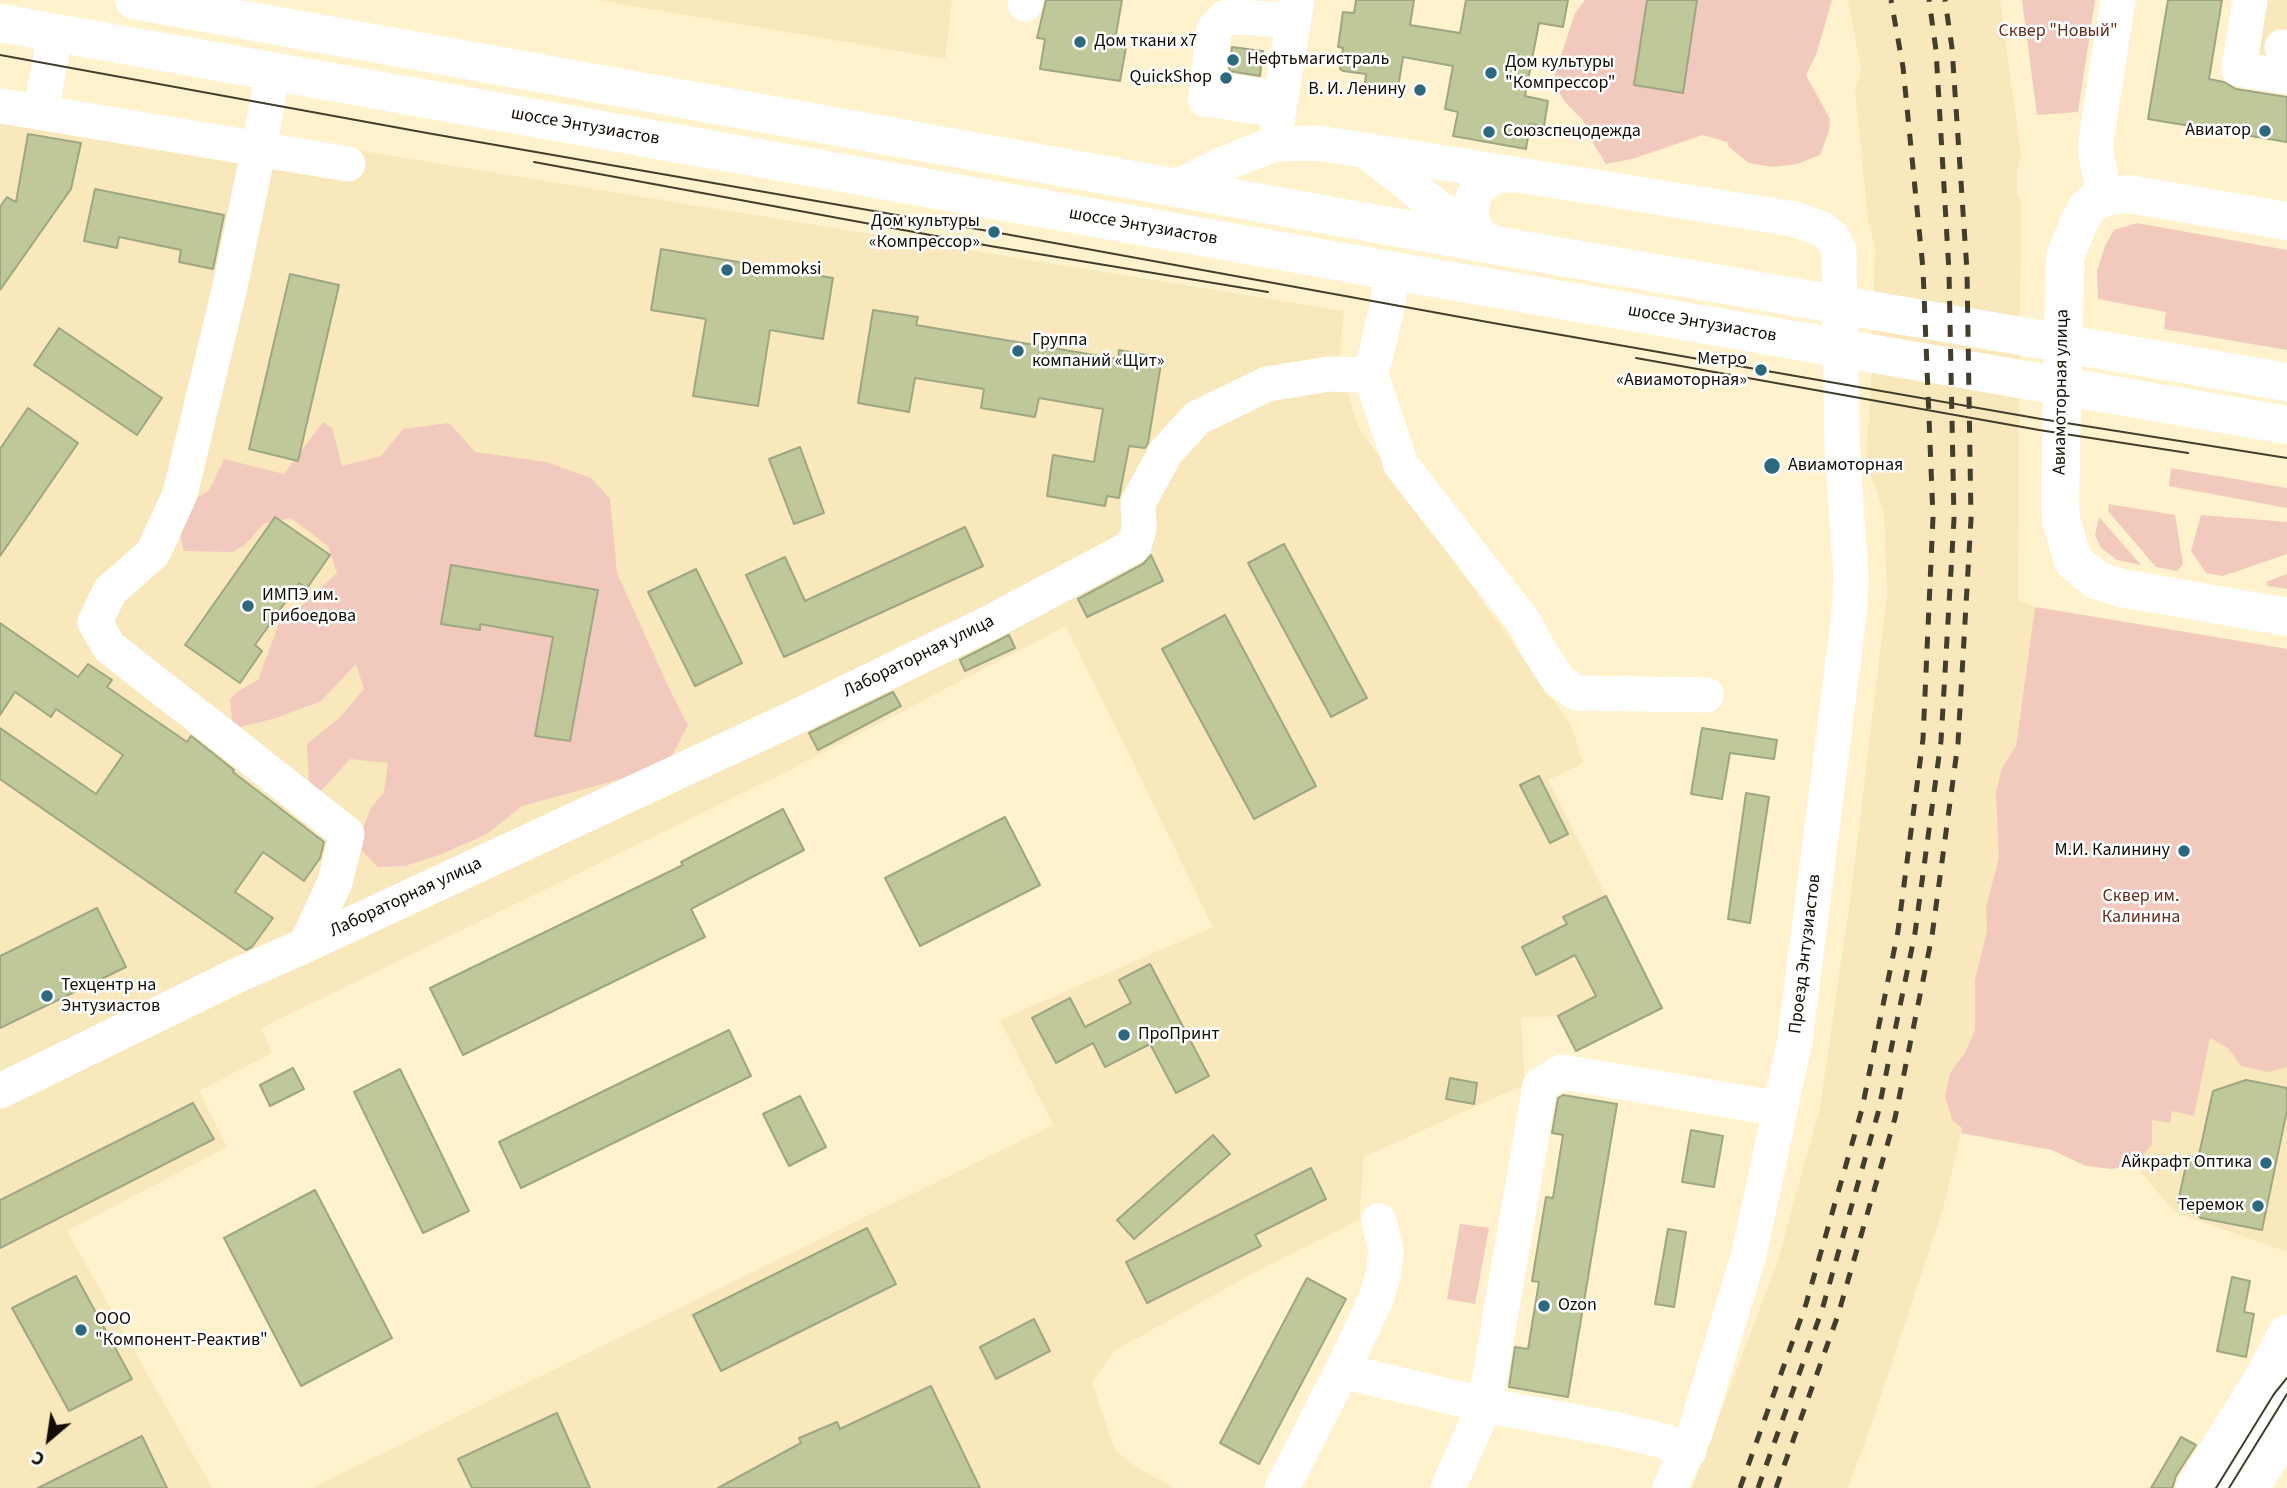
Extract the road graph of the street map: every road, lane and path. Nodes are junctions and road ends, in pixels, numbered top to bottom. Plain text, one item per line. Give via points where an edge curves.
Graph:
1 (134, 0) edge
2 (2118, 0) edge
3 (2250, 0) edge
4 (1295, 10) edge
5 (0, 23) edge
6 (55, 33) junction
7 (2285, 57) edge
8 (273, 72) junction
9 (1, 106) edge
10 (41, 112) junction
11 (1278, 118) junction
12 (259, 148) junction
13 (1366, 150) junction
14 (348, 164) dead end
15 (1514, 175) junction
16 (1176, 187) junction
17 (2105, 197) junction
18 (2287, 221) edge
19 (1496, 245) junction
20 (1393, 271) junction
21 (1370, 375) junction
22 (2287, 382) edge
23 (2287, 425) edge
24 (2287, 617) edge
25 (1706, 695) dead end
26 (306, 945) junction
27 (0, 1091) edge
28 (1780, 1109) junction
29 (1379, 1221) dead end
30 (2287, 1334) edge
31 (1342, 1371) junction
32 (2282, 1373) edge
33 (1485, 1405) junction
34 (2287, 1429) edge
35 (1689, 1451) junction
36 (1282, 1488) edge
37 (1448, 1488) edge
38 (1670, 1488) edge
39 (2195, 1488) edge
40 (2223, 1488) edge
41 (2250, 1488) edge

1 - 16 main road
2 - 17 street via 2095,155
3 - 7 street via 2239,69
4 - 11 street
4 - 11 street via 1224,19 1214,29 1207,88
5 - 6 main road, шоссе Энтузиастов
6 - 8 main road, шоссе Энтузиастов
6 - 10 street
8 - 12 street
8 - 20 main road, шоссе Энтузиастов
9 - 10 street
10 - 12 street
11 - 13 street, Проезд Энтузиастов via 1319,143
11 - 16 street via 1228,162
12 - 14 street
12 - 26 street via 180,494 153,553 110,591 95,622 108,648 347,834 335,882
13 - 15 street, Проезд Энтузиастов
13 - 19 street
15 - 19 street via 1489,179 1473,198 1473,223 1479,234
15 - 28 street, Проезд Энтузиастов via 1794,219 1822,229 1833,237 1839,250 1849,615 1795,1040
16 - 19 main road
17 - 18 main road via 2147,196
17 - 24 main road, Авиамоторная улица via 2087,208 2065,257 2061,520 2073,561 2096,580 2122,588
19 - 22 main road
20 - 21 street
20 - 23 main road, шоссе Энтузиастов
21 - 25 street via 1401,465 1524,622 1559,681 1577,693
21 - 26 street, Лабораторная улица via 1329,374 1267,384 1197,418 1166,452 1138,503 1134,545 991,622 798,716
26 - 27 street
28 - 33 street via 1562,1072 1540,1086
28 - 35 street, Проезд Энтузиастов via 1749,1254
29 - 31 street via 1386,1251 1383,1275
30 - 32 main road
31 - 33 street
31 - 36 street
32 - 39 main road
32 - 40 street
33 - 35 street via 1618,1430
33 - 37 street
34 - 41 main road
35 - 38 street

